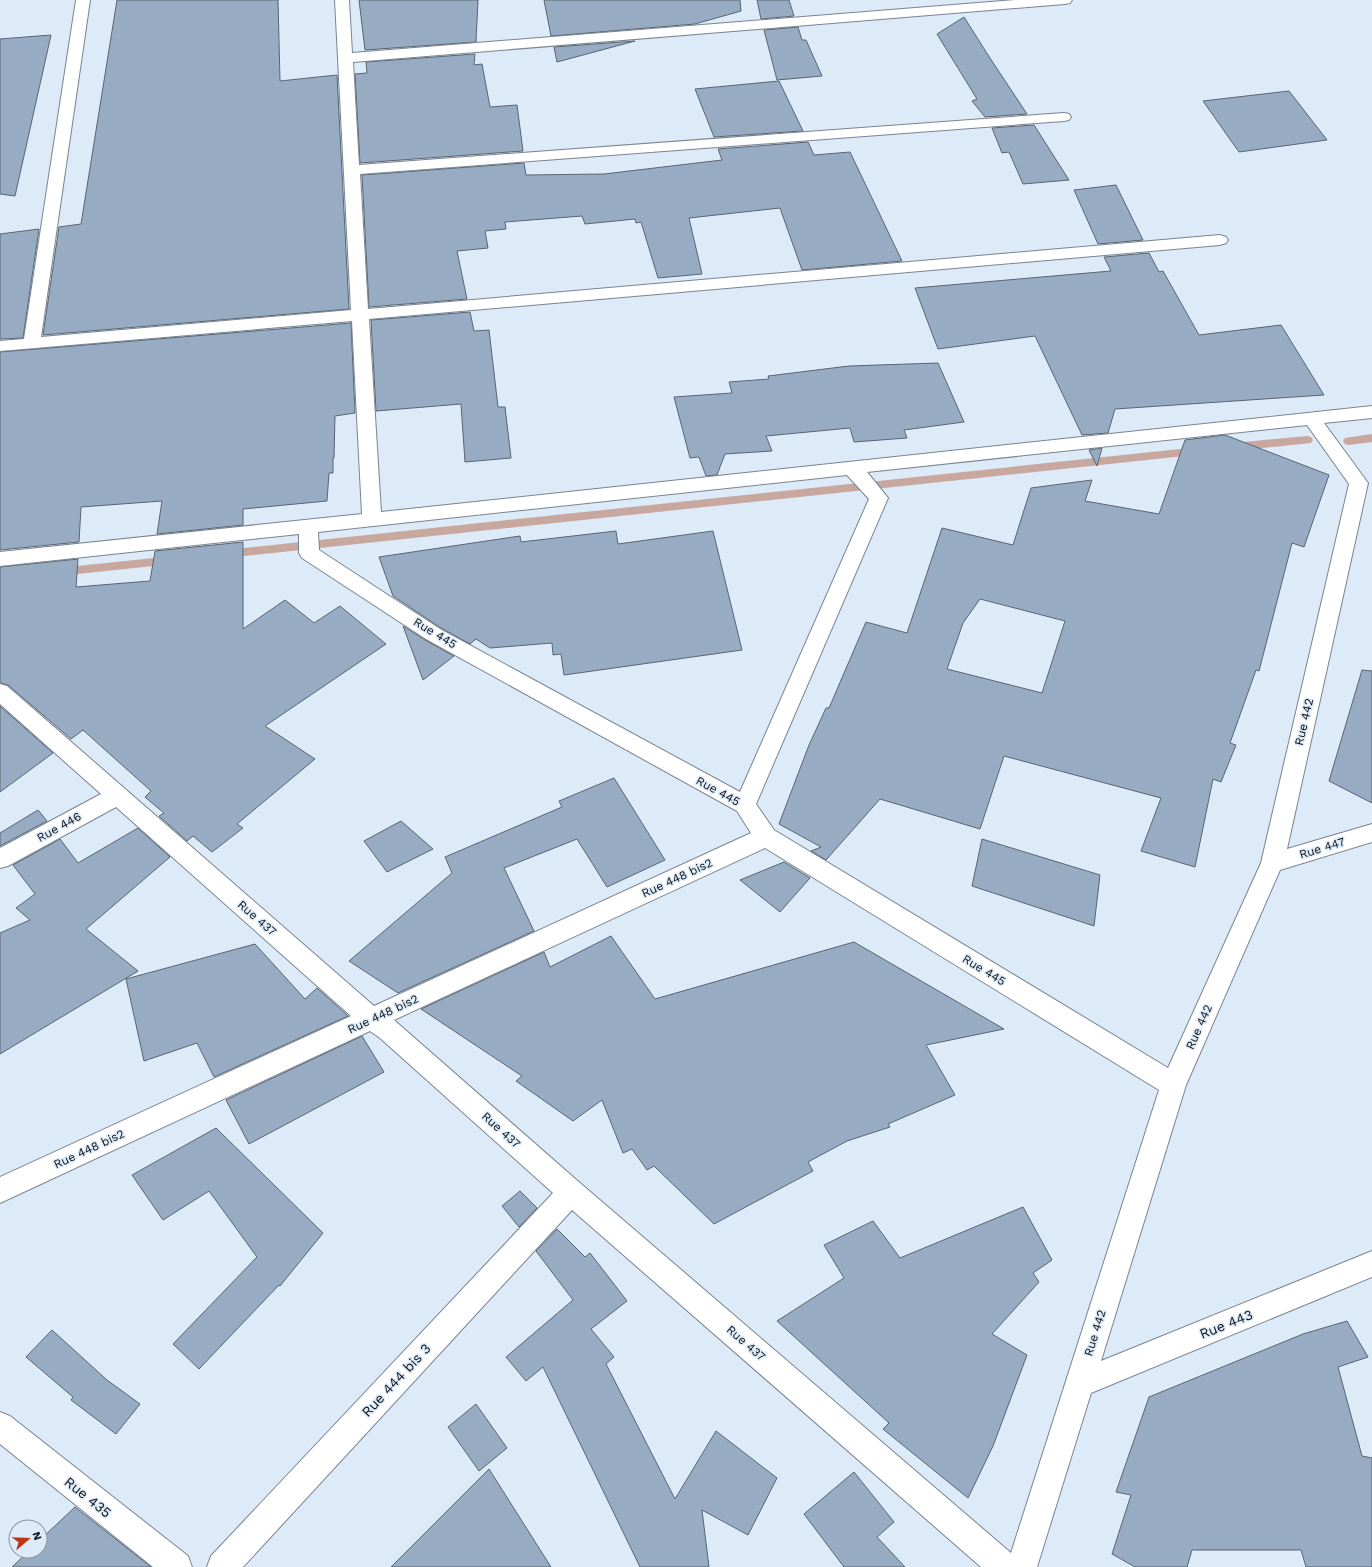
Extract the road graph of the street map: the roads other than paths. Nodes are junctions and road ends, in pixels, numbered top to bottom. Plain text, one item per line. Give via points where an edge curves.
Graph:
1 (82, 0) edge
2 (342, 0) edge
3 (1065, 0) edge
4 (346, 58) junction
5 (1064, 117) dead end
6 (352, 170) junction
7 (1220, 240) dead end
8 (361, 315) junction
9 (32, 343) junction
10 (0, 346) edge
11 (1372, 412) edge
12 (1311, 418) junction
13 (852, 468) junction
14 (372, 519) junction
15 (309, 539) junction
16 (0, 559) edge
17 (0, 692) edge
18 (118, 795) junction
19 (745, 805) junction
20 (1372, 832) edge
21 (766, 837) junction
22 (0, 860) edge
23 (1272, 863) junction
24 (372, 1019) junction
25 (1173, 1085) junction
26 (0, 1190) edge
27 (571, 1192) junction
28 (1372, 1264) edge
29 (1079, 1384) junction
30 (0, 1426) edge
31 (177, 1567) edge
32 (222, 1567) edge
33 (1004, 1567) edge
34 (1022, 1567) edge

1 - 9 street
2 - 4 street
3 - 4 street
4 - 6 street
5 - 6 street
6 - 8 street
7 - 8 street
8 - 9 street
8 - 14 street
9 - 10 street
11 - 12 street
12 - 13 street
12 - 23 street, Rue 442 via 1359,483
13 - 14 street
13 - 19 street via 879,498
14 - 15 street
15 - 16 street
15 - 19 street, Rue 445 via 433,634
17 - 18 street, Rue 437
18 - 22 street, Rue 446
18 - 24 street, Rue 437
19 - 21 street, Rue 445
20 - 23 street, Rue 447
21 - 24 street, Rue 448 bis2
21 - 25 street, Rue 445
23 - 25 street, Rue 442
24 - 26 street, Rue 448 bis2
24 - 27 street, Rue 437 via 389,1030
25 - 29 street, Rue 442
27 - 32 street, Rue 444 bis 3
27 - 33 street, Rue 437
28 - 29 street, Rue 443
29 - 34 street, Rue 442
30 - 31 street, Rue 435

